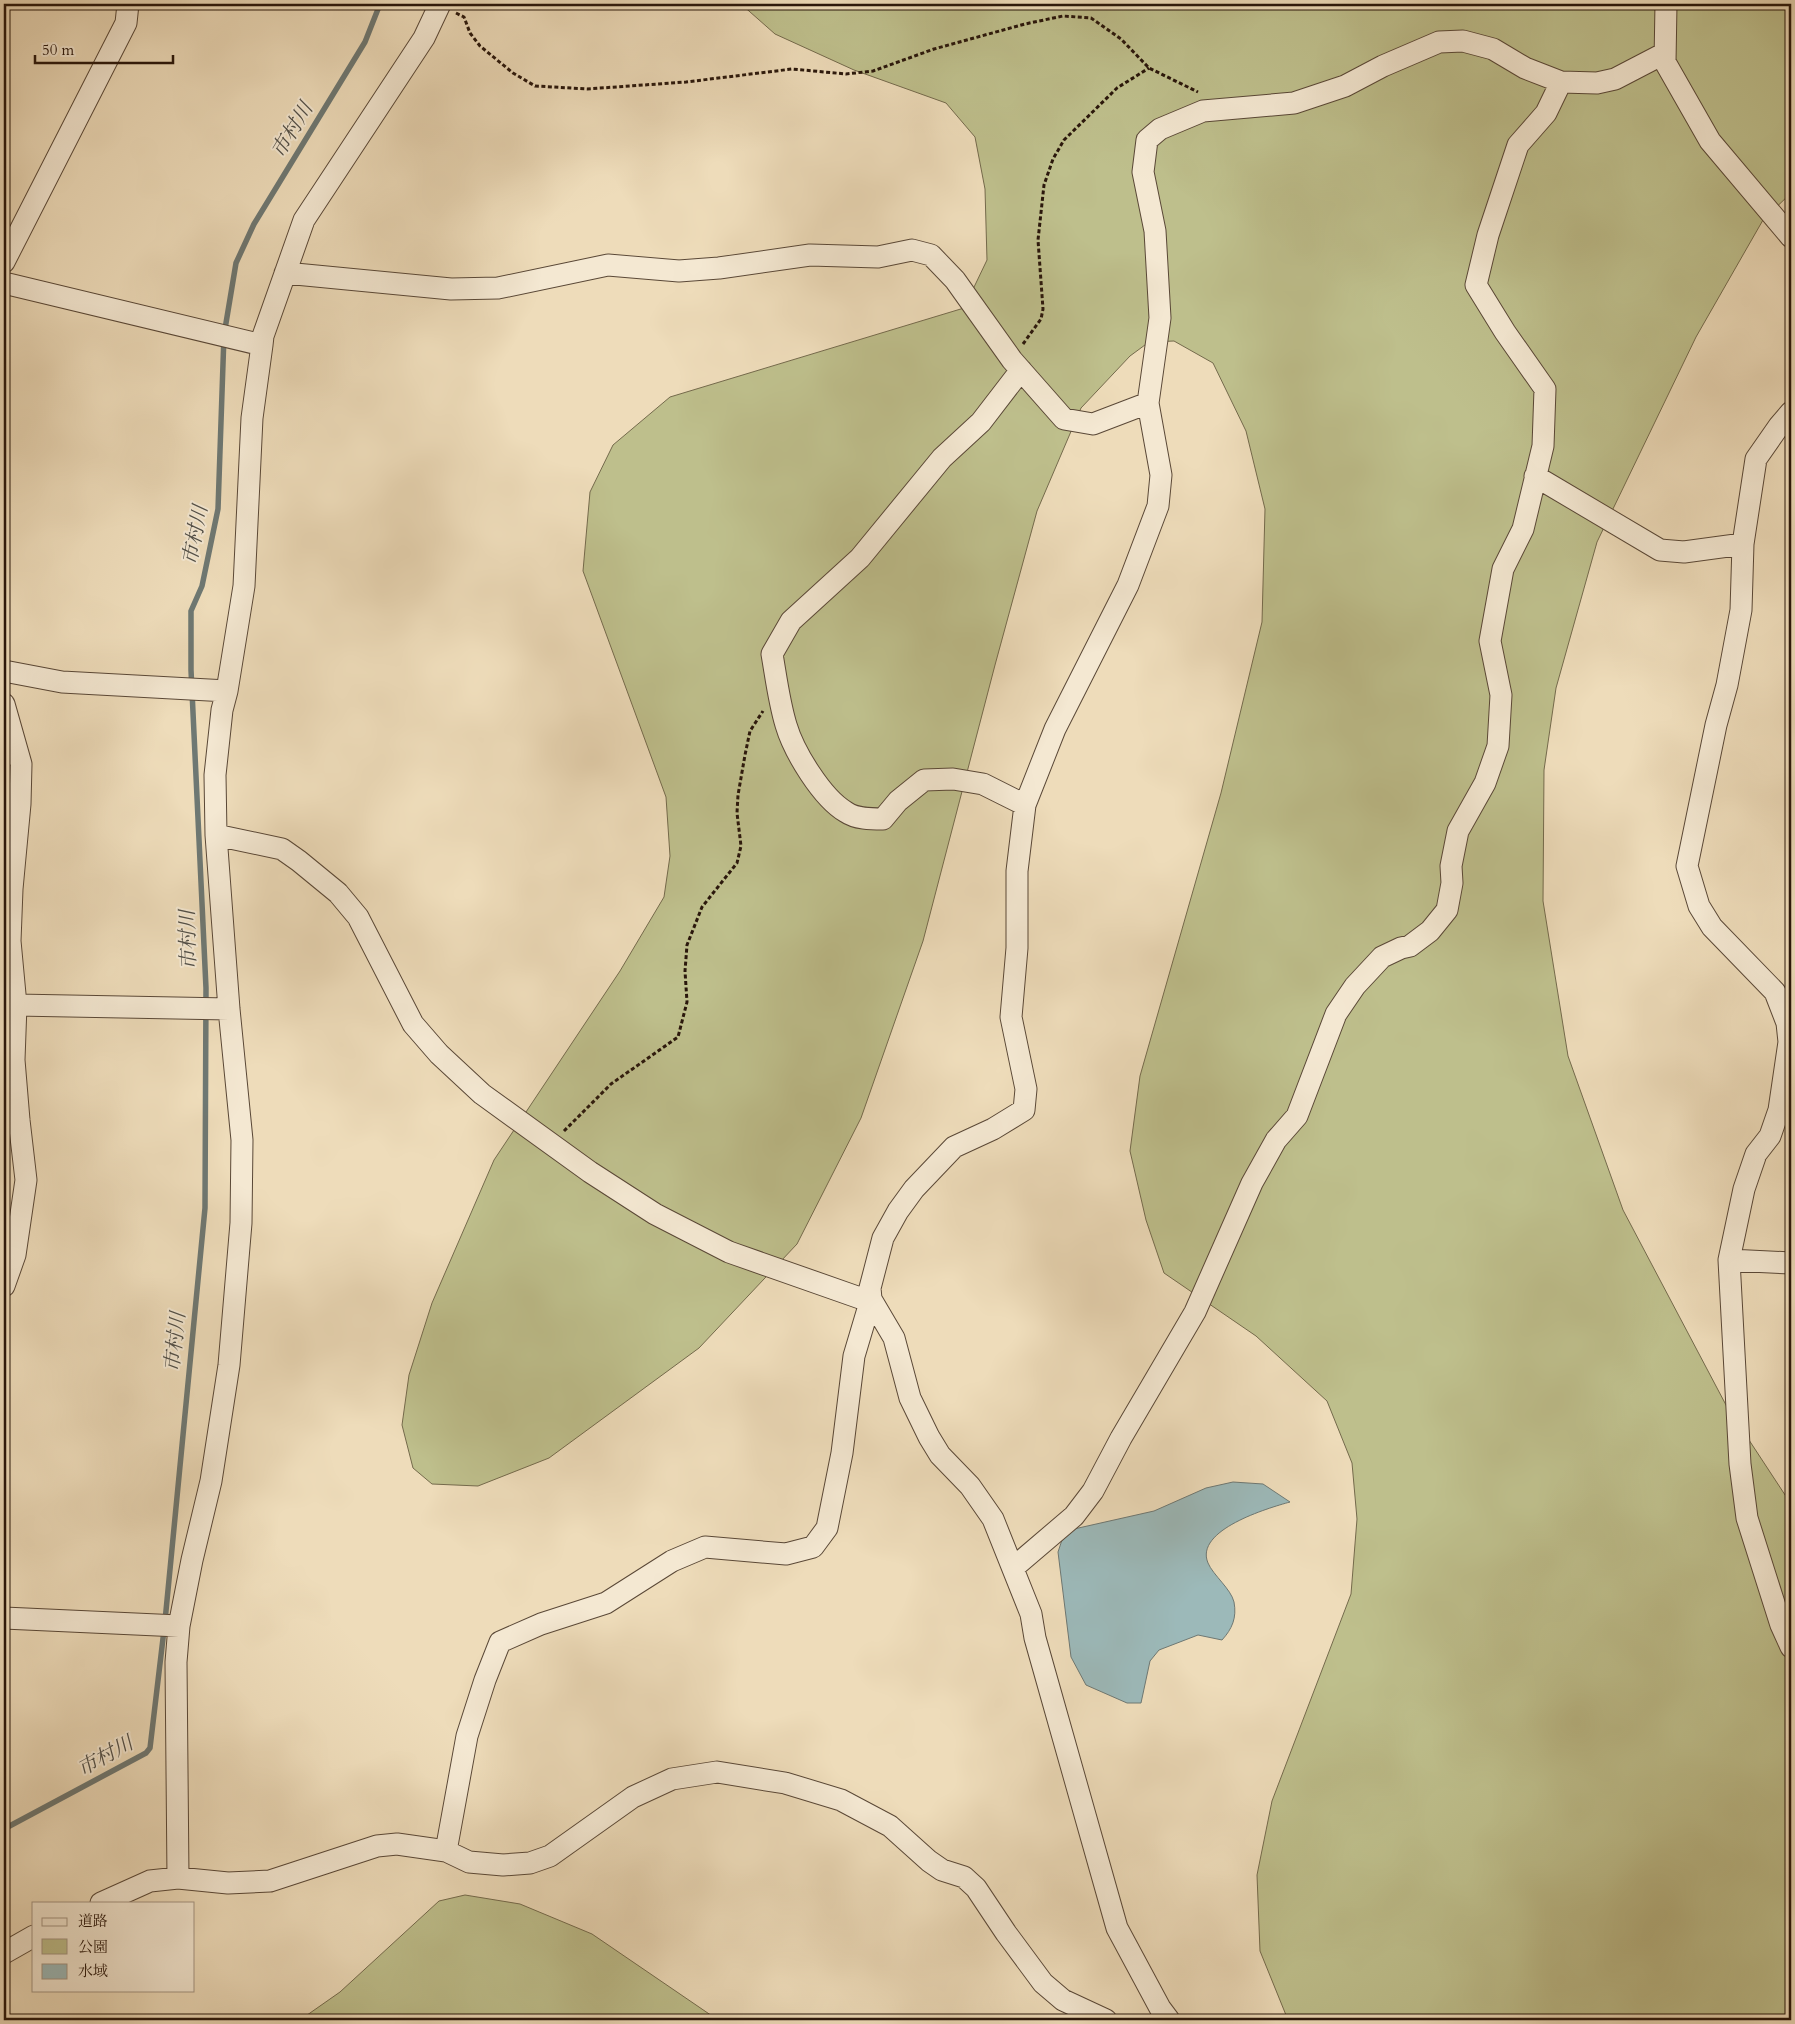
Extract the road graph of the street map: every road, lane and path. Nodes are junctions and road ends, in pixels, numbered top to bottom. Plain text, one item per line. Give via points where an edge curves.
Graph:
1 (128, 4) edge
2 (439, 4) edge
3 (1666, 4) edge
4 (1665, 53) junction
5 (1149, 68) junction
6 (1561, 82) junction
7 (1223, 109) junction
8 (1791, 237) edge
9 (4, 262) edge
10 (285, 273) junction
11 (4, 283) edge
12 (262, 344) junction
13 (1016, 365) junction
14 (1148, 403) junction
15 (1791, 412) edge
16 (1535, 476) junction
17 (1743, 544) junction
18 (4, 671) edge
19 (227, 691) junction
20 (781, 702) junction
21 (4, 704) edge
22 (1025, 805) junction
23 (216, 835) junction
24 (16, 1005) junction
25 (229, 1009) junction
26 (551, 1143) junction
27 (1729, 1260) junction
28 (1791, 1264) edge
29 (4, 1286) edge
30 (871, 1299) junction
31 (1013, 1568) junction
32 (4, 1618) edge
33 (179, 1626) junction
34 (1791, 1647) edge
35 (446, 1852) junction
36 (178, 1878) junction
37 (103, 1902) edge
38 (32, 1937) edge
39 (4, 1953) edge
40 (1106, 2020) edge
41 (1169, 2020) edge

1 - 9 street via 126,23
2 - 5 path via 464,17 480,46 535,86 597,88 686,82 792,69 846,74 872,71 934,49 1063,16 1090,18 1120,39
2 - 10 street via 424,38 304,220
3 - 4 street
4 - 6 street via 1615,79 1597,83
4 - 8 street via 1665,62 1710,141
5 - 7 path via 1194,89
5 - 13 path via 1117,88 1064,140 1053,159 1044,185 1038,240 1043,309 1041,320
6 - 7 street via 1525,68 1493,49 1463,40 1440,42 1345,86 1294,103
6 - 16 street via 1546,113 1518,145 1488,235 1476,286 1545,389 1543,446
7 - 14 street via 1203,111 1160,129 1146,140 1143,172 1155,231 1160,318
10 - 12 street
10 - 13 street via 450,289 498,288 608,265 679,271 810,255 878,257 912,250 931,255 955,280
11 - 12 street
12 - 19 street via 252,418 244,586
13 - 14 street via 1064,419 1093,424
13 - 20 street via 981,422 942,458 860,558 791,620 772,654
14 - 22 street via 1161,475 1158,506 1128,585 1055,729
15 - 17 street via 1756,459
16 - 17 street via 1660,550 1684,552
16 - 31 street via 1523,528 1503,569 1490,641 1500,694 1498,746 1485,783 1458,831 1450,866 1452,883 1447,910 1430,931 1410,946 1382,957 1355,986 1336,1014 1298,1116 1276,1140 1252,1183 1195,1312 1093,1491 1074,1516
17 - 27 street via 1741,610 1728,685 1716,725 1687,866 1699,906 1712,927 1775,992 1788,1023 1790,1042 1779,1110 1770,1136 1756,1154 1744,1189
18 - 19 street via 62,682
19 - 23 street via 214,776
20 - 22 street via 786,726 808,770 832,802 847,813 883,819 898,801 924,780 953,779 983,784
20 - 26 path via 762,711 750,731 738,795 741,846 737,863 702,907 687,944 687,1002 678,1037 611,1084
21 - 24 street via 21,764 10,941
22 - 30 street via 1016,871 1017,948 1011,1017 1026,1089 1024,1110 993,1130 954,1147 914,1188 883,1238 870,1288
23 - 25 street
23 - 26 street via 282,849 338,893 358,917 413,1024 439,1054 482,1094
24 - 25 street
24 - 29 street via 14,1060 26,1180 14,1255
25 - 33 street via 242,1140 242,1223 228,1375 211,1481
26 - 30 street via 655,1214 729,1252 860,1298
27 - 28 street
27 - 34 street via 1740,1464 1747,1518
30 - 31 street via 894,1338 910,1398 929,1437 993,1519
30 - 35 street via 854,1356 842,1453 827,1528 813,1547 786,1554 705,1547 672,1561 606,1603 541,1624 500,1642 468,1736
31 - 41 street via 1032,1614 1035,1638 1116,1928
32 - 33 street
33 - 36 street via 176,1662
35 - 36 street via 396,1844 377,1846 270,1881 228,1883
35 - 40 street via 468,1862 503,1866 530,1863 550,1856 633,1797 672,1779 717,1772 785,1783 842,1800 882,1821 942,1870 964,1877 976,1888 1043,1983 1063,2000
36 - 37 street via 150,1881
38 - 39 street

